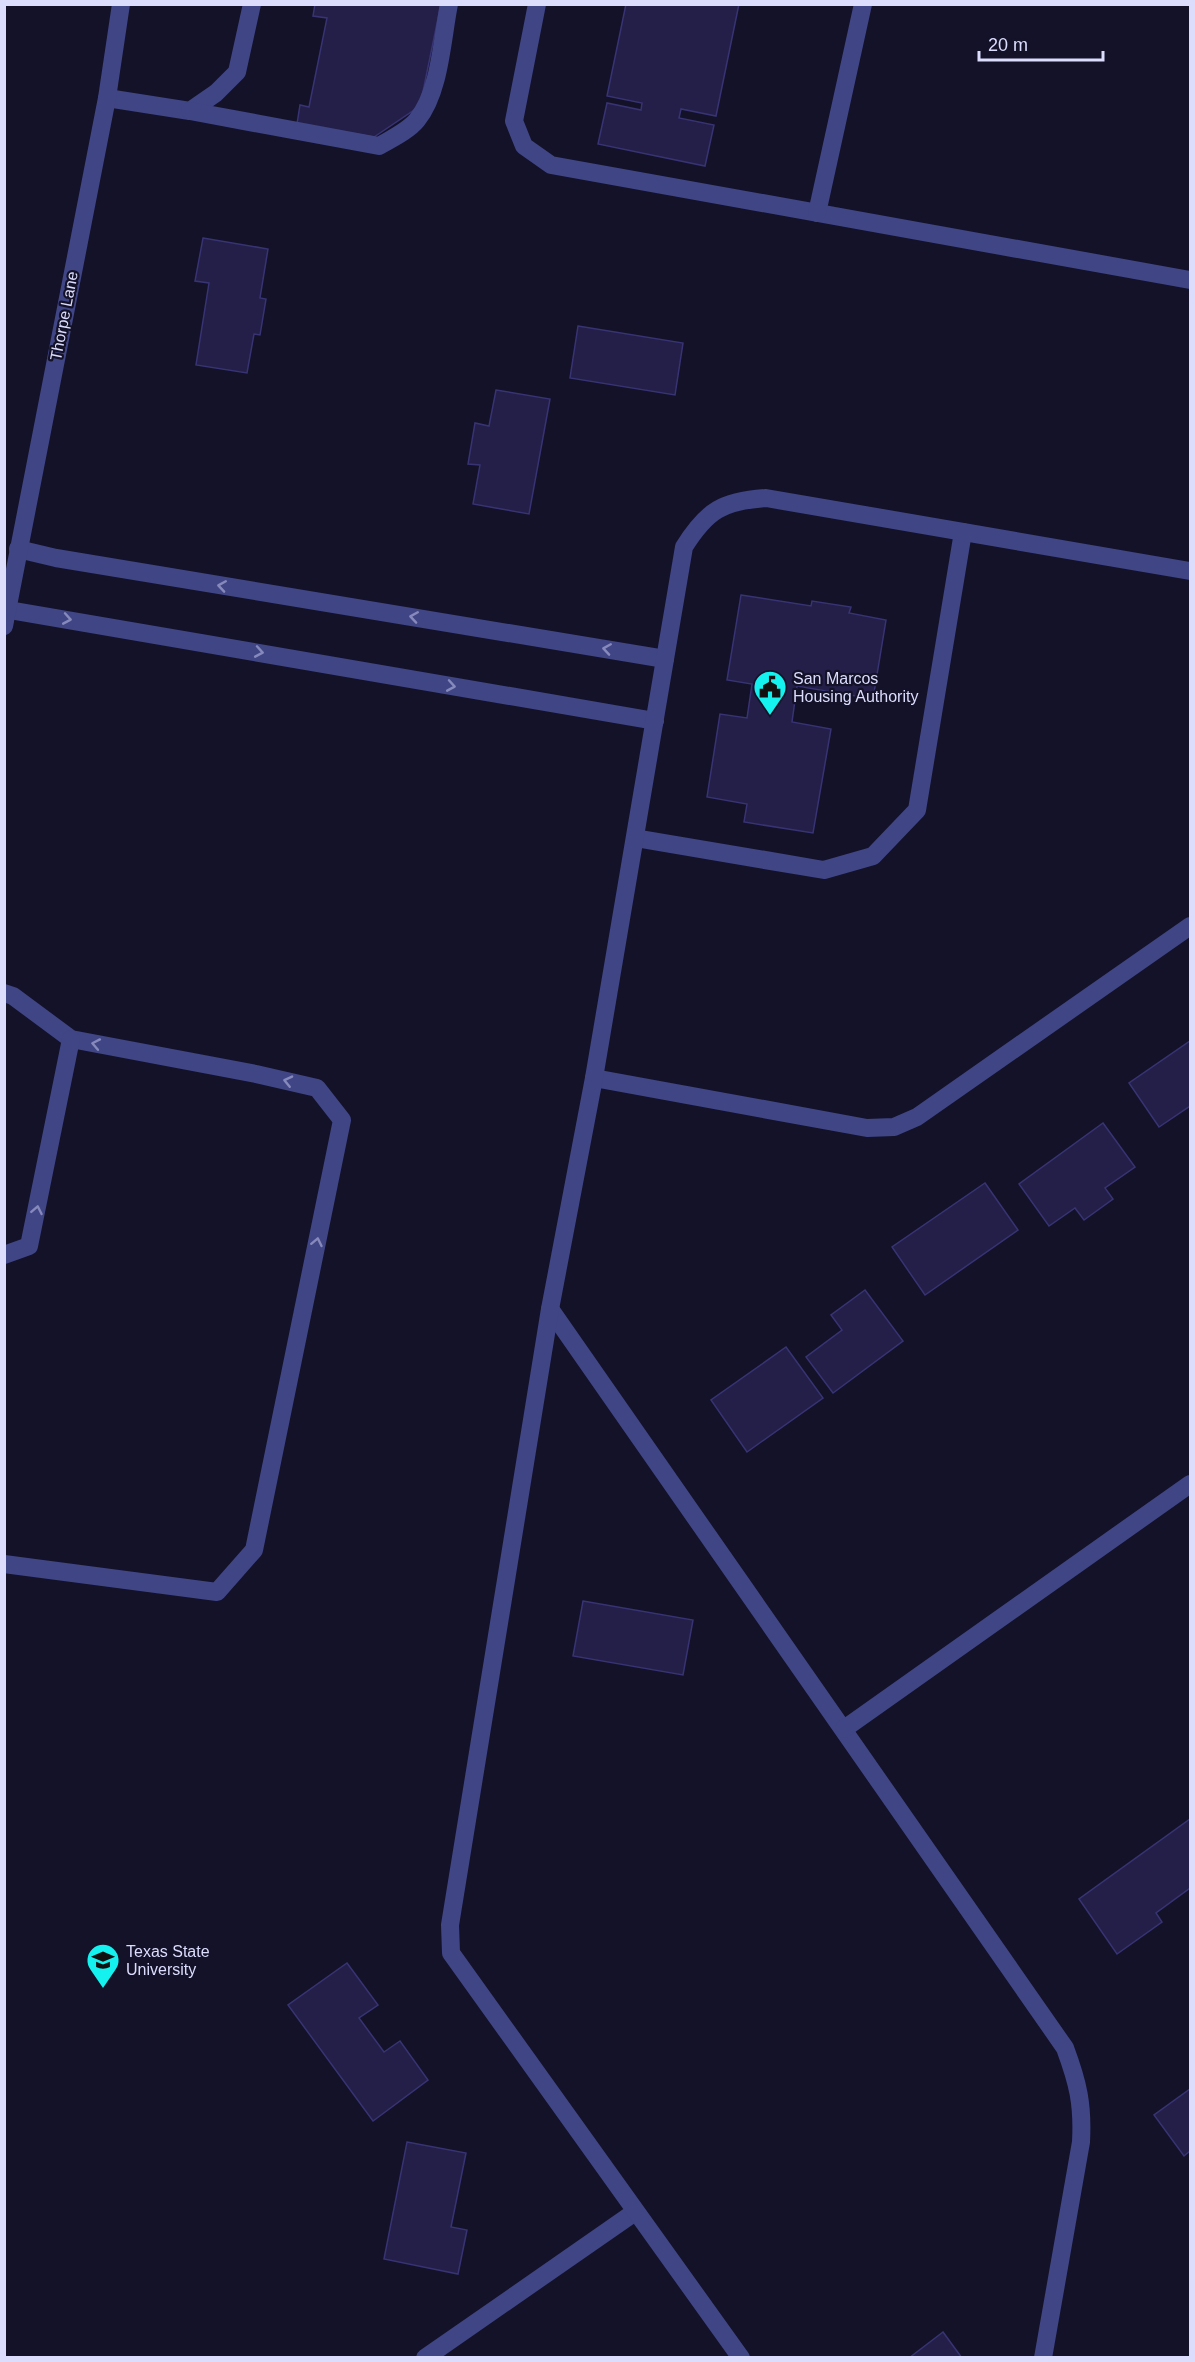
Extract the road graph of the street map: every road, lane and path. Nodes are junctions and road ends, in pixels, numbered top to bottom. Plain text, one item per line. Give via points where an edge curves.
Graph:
1 (121, 4) edge
2 (252, 4) edge
3 (449, 4) edge
4 (537, 4) edge
5 (863, 4) edge
6 (106, 98) junction
7 (190, 111) junction
8 (817, 213) junction
9 (1191, 280) edge
10 (963, 532) junction
11 (18, 549) junction
12 (1191, 571) edge
13 (7, 618) edge
14 (664, 659) junction
15 (655, 721) junction
16 (635, 838) junction
17 (1191, 926) edge
18 (4, 993) edge
19 (70, 1039) junction
20 (594, 1078) junction
21 (6, 1257) edge
22 (550, 1309) junction
23 (1191, 1484) edge
24 (4, 1564) edge
25 (844, 1729) junction
26 (635, 2212) junction
27 (425, 2358) edge
28 (741, 2358) edge
29 (1043, 2358) edge

1 - 6 street, Thorpe Lane
2 - 7 street via 237,72
3 - 7 street via 434,88 417,120 379,146
4 - 8 street via 514,121 524,146 551,165
5 - 8 street
6 - 7 street
6 - 11 street, Thorpe Lane
8 - 9 street
10 - 12 street
10 - 14 street via 766,498 739,500 699,524 684,547
10 - 16 street via 917,810 873,856 824,870
11 - 13 street, Thorpe Lane
14 -> 11 street
13 -> 15 street
14 - 15 street
15 - 16 street
16 - 20 street
17 - 20 street via 917,1117 894,1127 867,1128
18 - 19 street
21 -> 19 street via 29,1246
24 -> 19 street via 217,1592 254,1550 342,1120 317,1088
20 - 22 street
22 - 25 street
22 - 26 street via 450,1925 451,1953
23 - 25 street
25 - 29 street via 1065,2048 1077,2080 1083,2112 1081,2142
26 - 27 street
26 - 28 street

